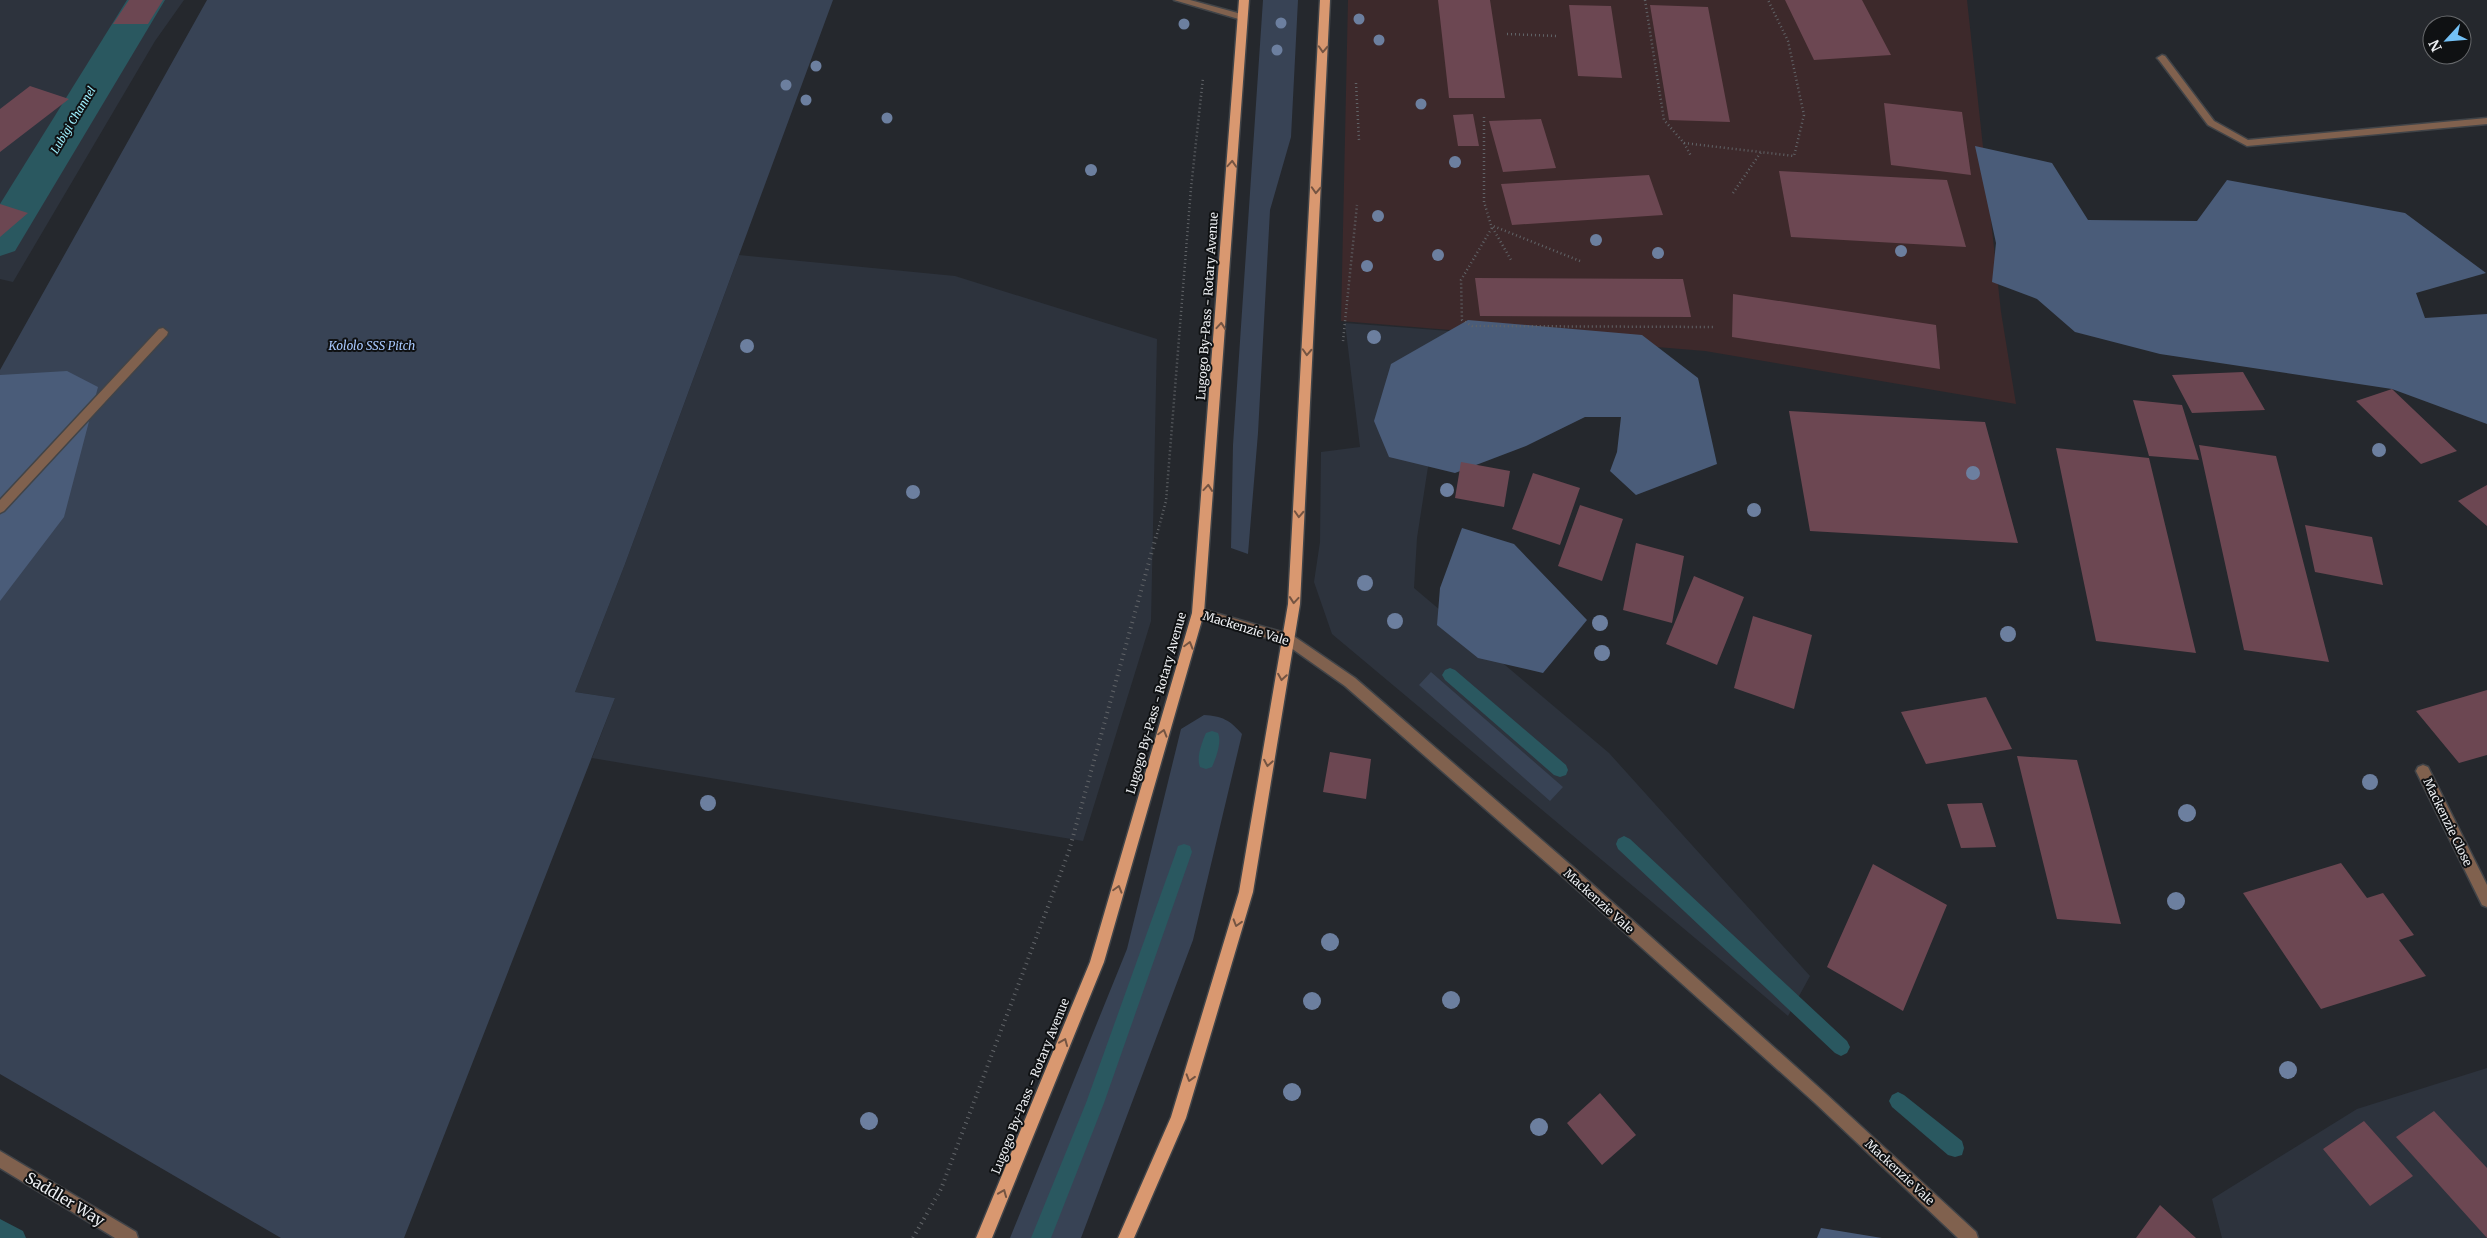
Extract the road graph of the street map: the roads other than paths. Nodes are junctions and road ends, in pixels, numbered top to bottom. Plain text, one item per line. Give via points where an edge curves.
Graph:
1 (1179, 0) edge
2 (1244, 0) edge
3 (1325, 0) edge
4 (1242, 17) junction
5 (2162, 58) dead end
6 (2487, 121) edge
7 (163, 332) dead end
8 (0, 508) edge
9 (1198, 613) junction
10 (1288, 639) junction
11 (2423, 770) dead end
12 (2487, 900) edge
13 (0, 1159) edge
14 (130, 1238) edge
15 (984, 1238) edge
16 (1126, 1238) edge
17 (1970, 1238) edge

1 - 4 street
2 - 4 main road, Lugogo By-Pass - Rotary Avenue
3 -> 10 main road via 1297,560
9 -> 4 main road, Lugogo By-Pass - Rotary Avenue
5 - 6 street via 2211,123 2247,143
7 - 8 street
9 - 10 street, Mackenzie Vale
15 -> 9 main road, Lugogo By-Pass - Rotary Avenue via 1097,962
10 -> 16 main road via 1246,892 1178,1118
10 - 17 street, Mackenzie Vale via 1350,682 1552,858
11 - 12 street, Mackenzie Close
13 - 14 street, Saddler Way

